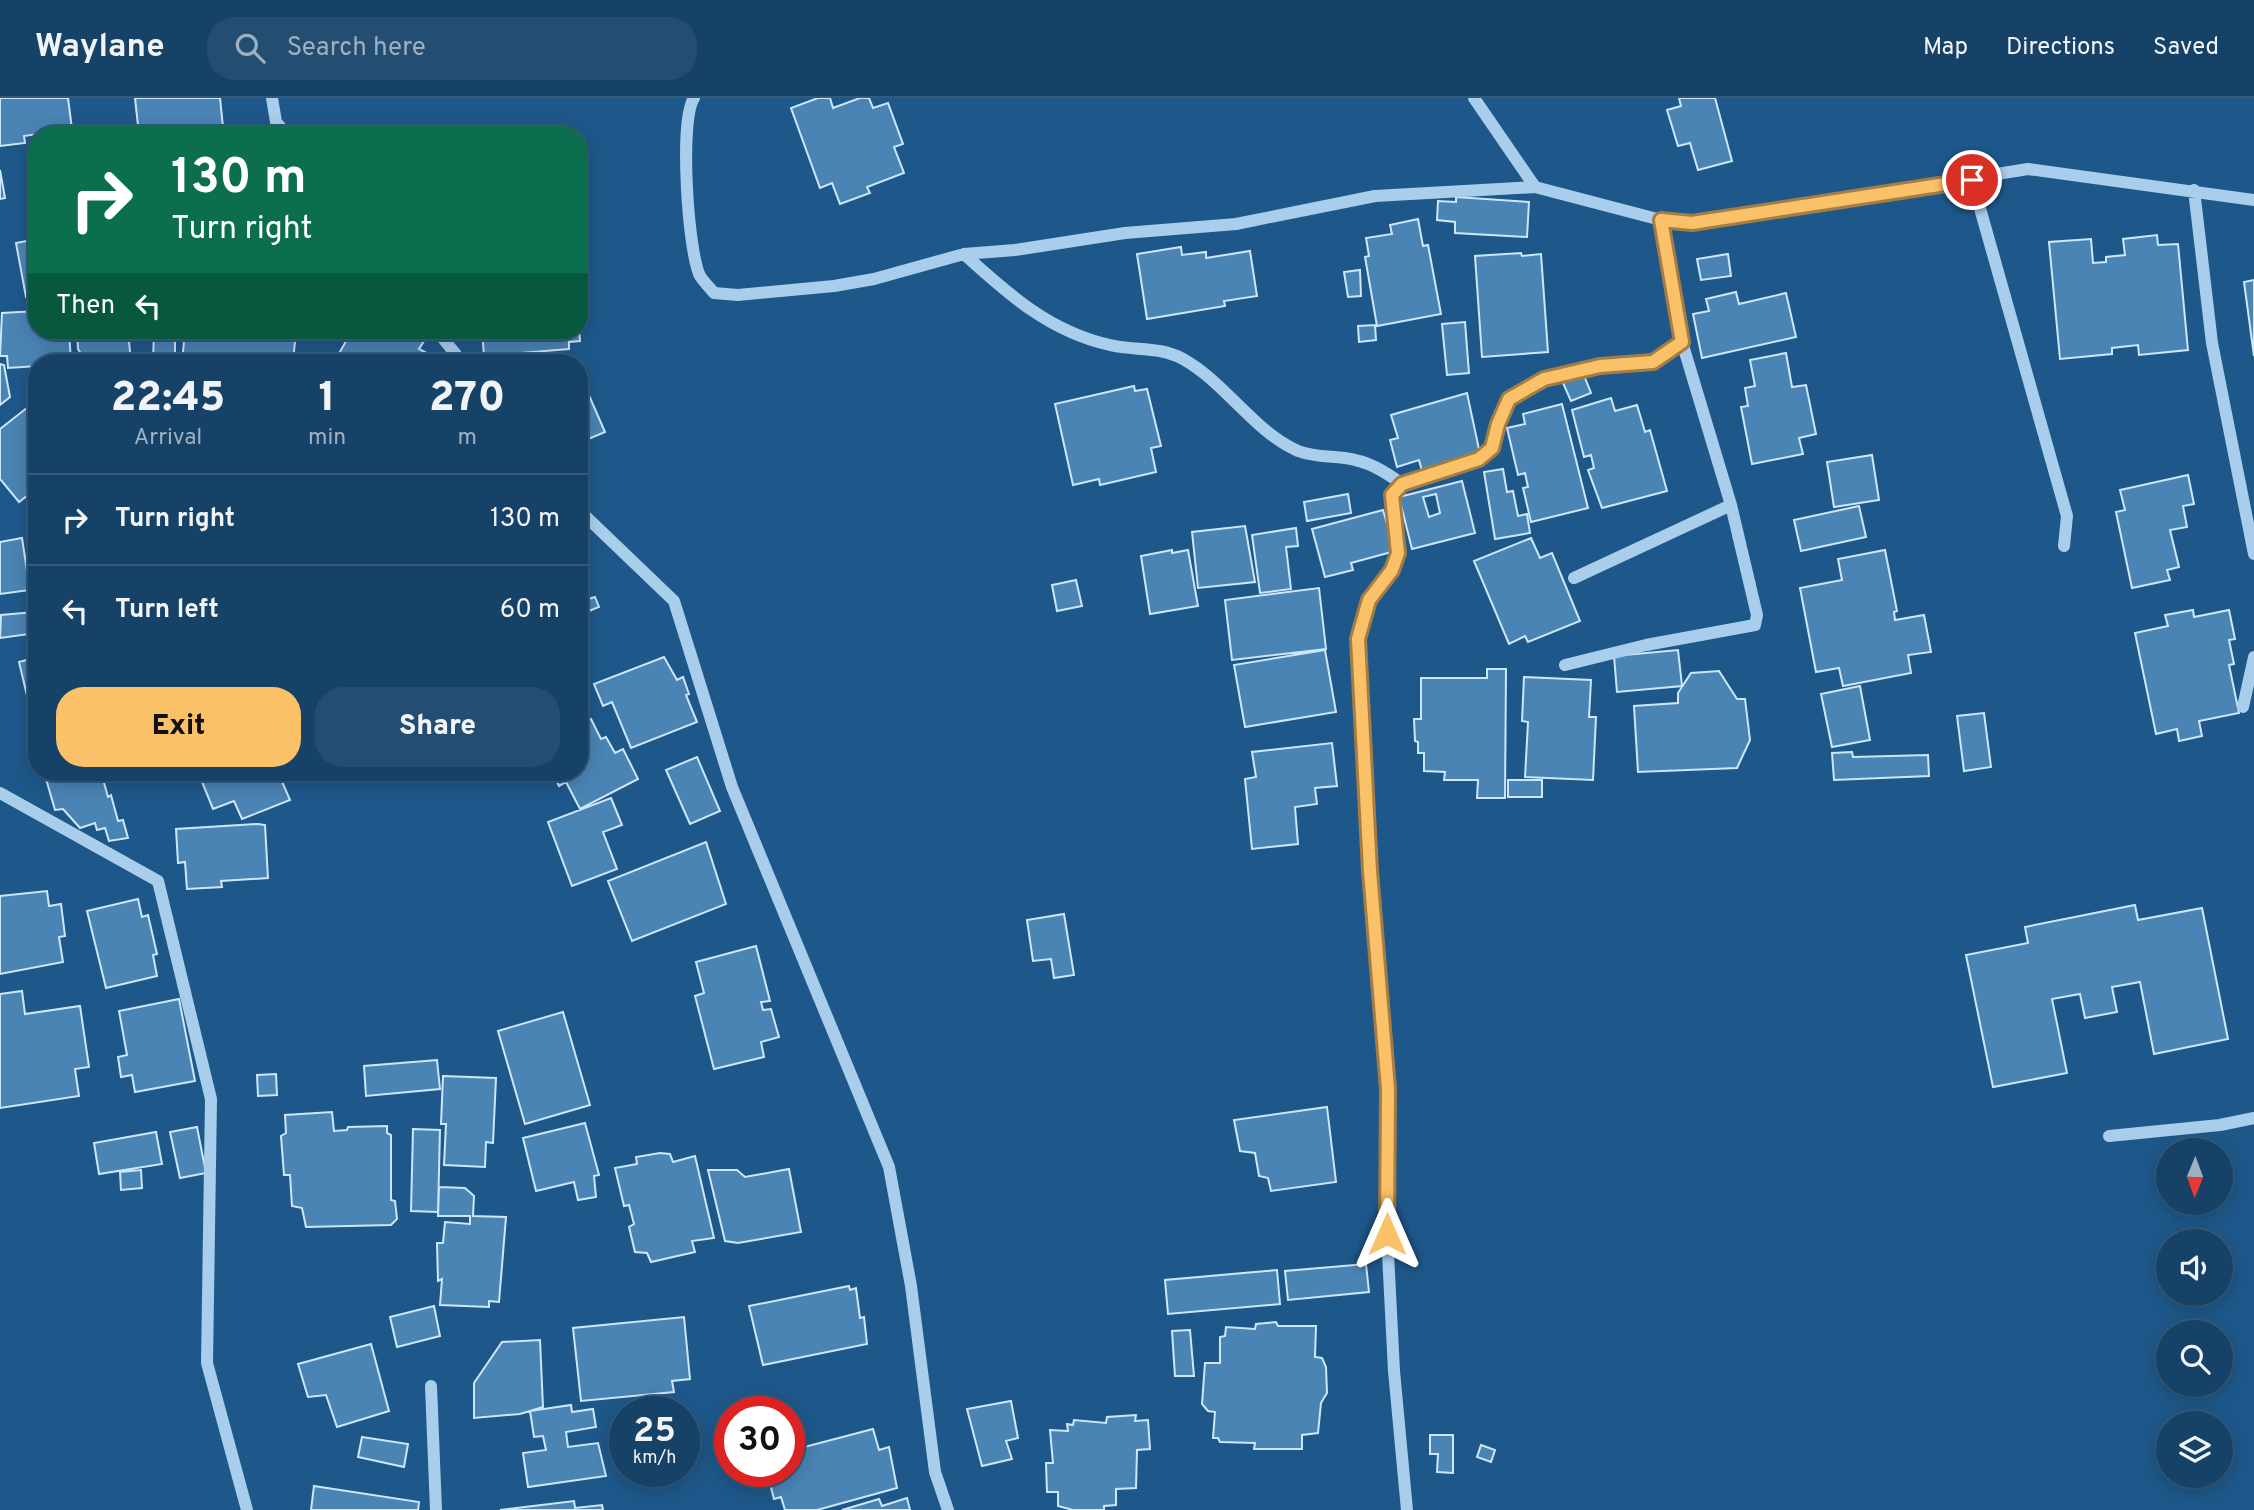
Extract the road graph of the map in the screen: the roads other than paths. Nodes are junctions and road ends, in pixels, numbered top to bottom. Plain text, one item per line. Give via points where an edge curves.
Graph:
1 (272, 98) edge
2 (694, 98) edge
3 (1474, 98) edge
4 (279, 126) edge
5 (1972, 180) junction
6 (1535, 187) junction
7 (2194, 190) junction
8 (2254, 200) edge
9 (1661, 220) junction
10 (964, 254) junction
11 (444, 340) edge
12 (1682, 342) junction
13 (456, 354) edge
14 (1402, 484) junction
15 (1731, 505) junction
16 (588, 519) edge
17 (2064, 546) dead end
18 (2254, 554) edge
19 (1574, 578) dead end
20 (2254, 657) edge
21 (1565, 665) dead end
22 (2243, 707) dead end
23 (0, 793) edge
24 (2254, 1118) edge
25 (2109, 1136) dead end
26 (431, 1386) dead end
27 (247, 1510) edge
28 (436, 1510) edge
29 (948, 1510) edge
30 (1407, 1510) edge

1 - 4 street
2 - 10 street via 686,123 684,170 699,274 714,293 834,286
3 - 6 street
5 - 7 street via 2028,169
5 - 9 street via 1692,223
5 - 17 street via 2067,516
6 - 9 street
6 - 10 street via 1375,196 1236,224
7 - 8 street
7 - 18 street via 2212,343
9 - 12 street
10 - 14 street via 1036,316 1074,335 1112,346 1154,349 1179,357 1203,372 1276,440 1321,458 1371,464
11 - 13 street
12 - 14 street via 1653,362 1580,369 1544,379 1509,399 1492,448 1479,459
12 - 15 street
14 - 30 street via 1392,495 1398,553 1392,570 1369,600 1358,639 1358,660 1388,1089 1387,1234
15 - 19 street
15 - 21 street via 1757,615 1755,625
16 - 29 street via 674,601 732,787 888,1167 911,1286 935,1472
20 - 22 street
23 - 27 street via 158,881 211,1099 207,1363
24 - 25 street
26 - 28 street

